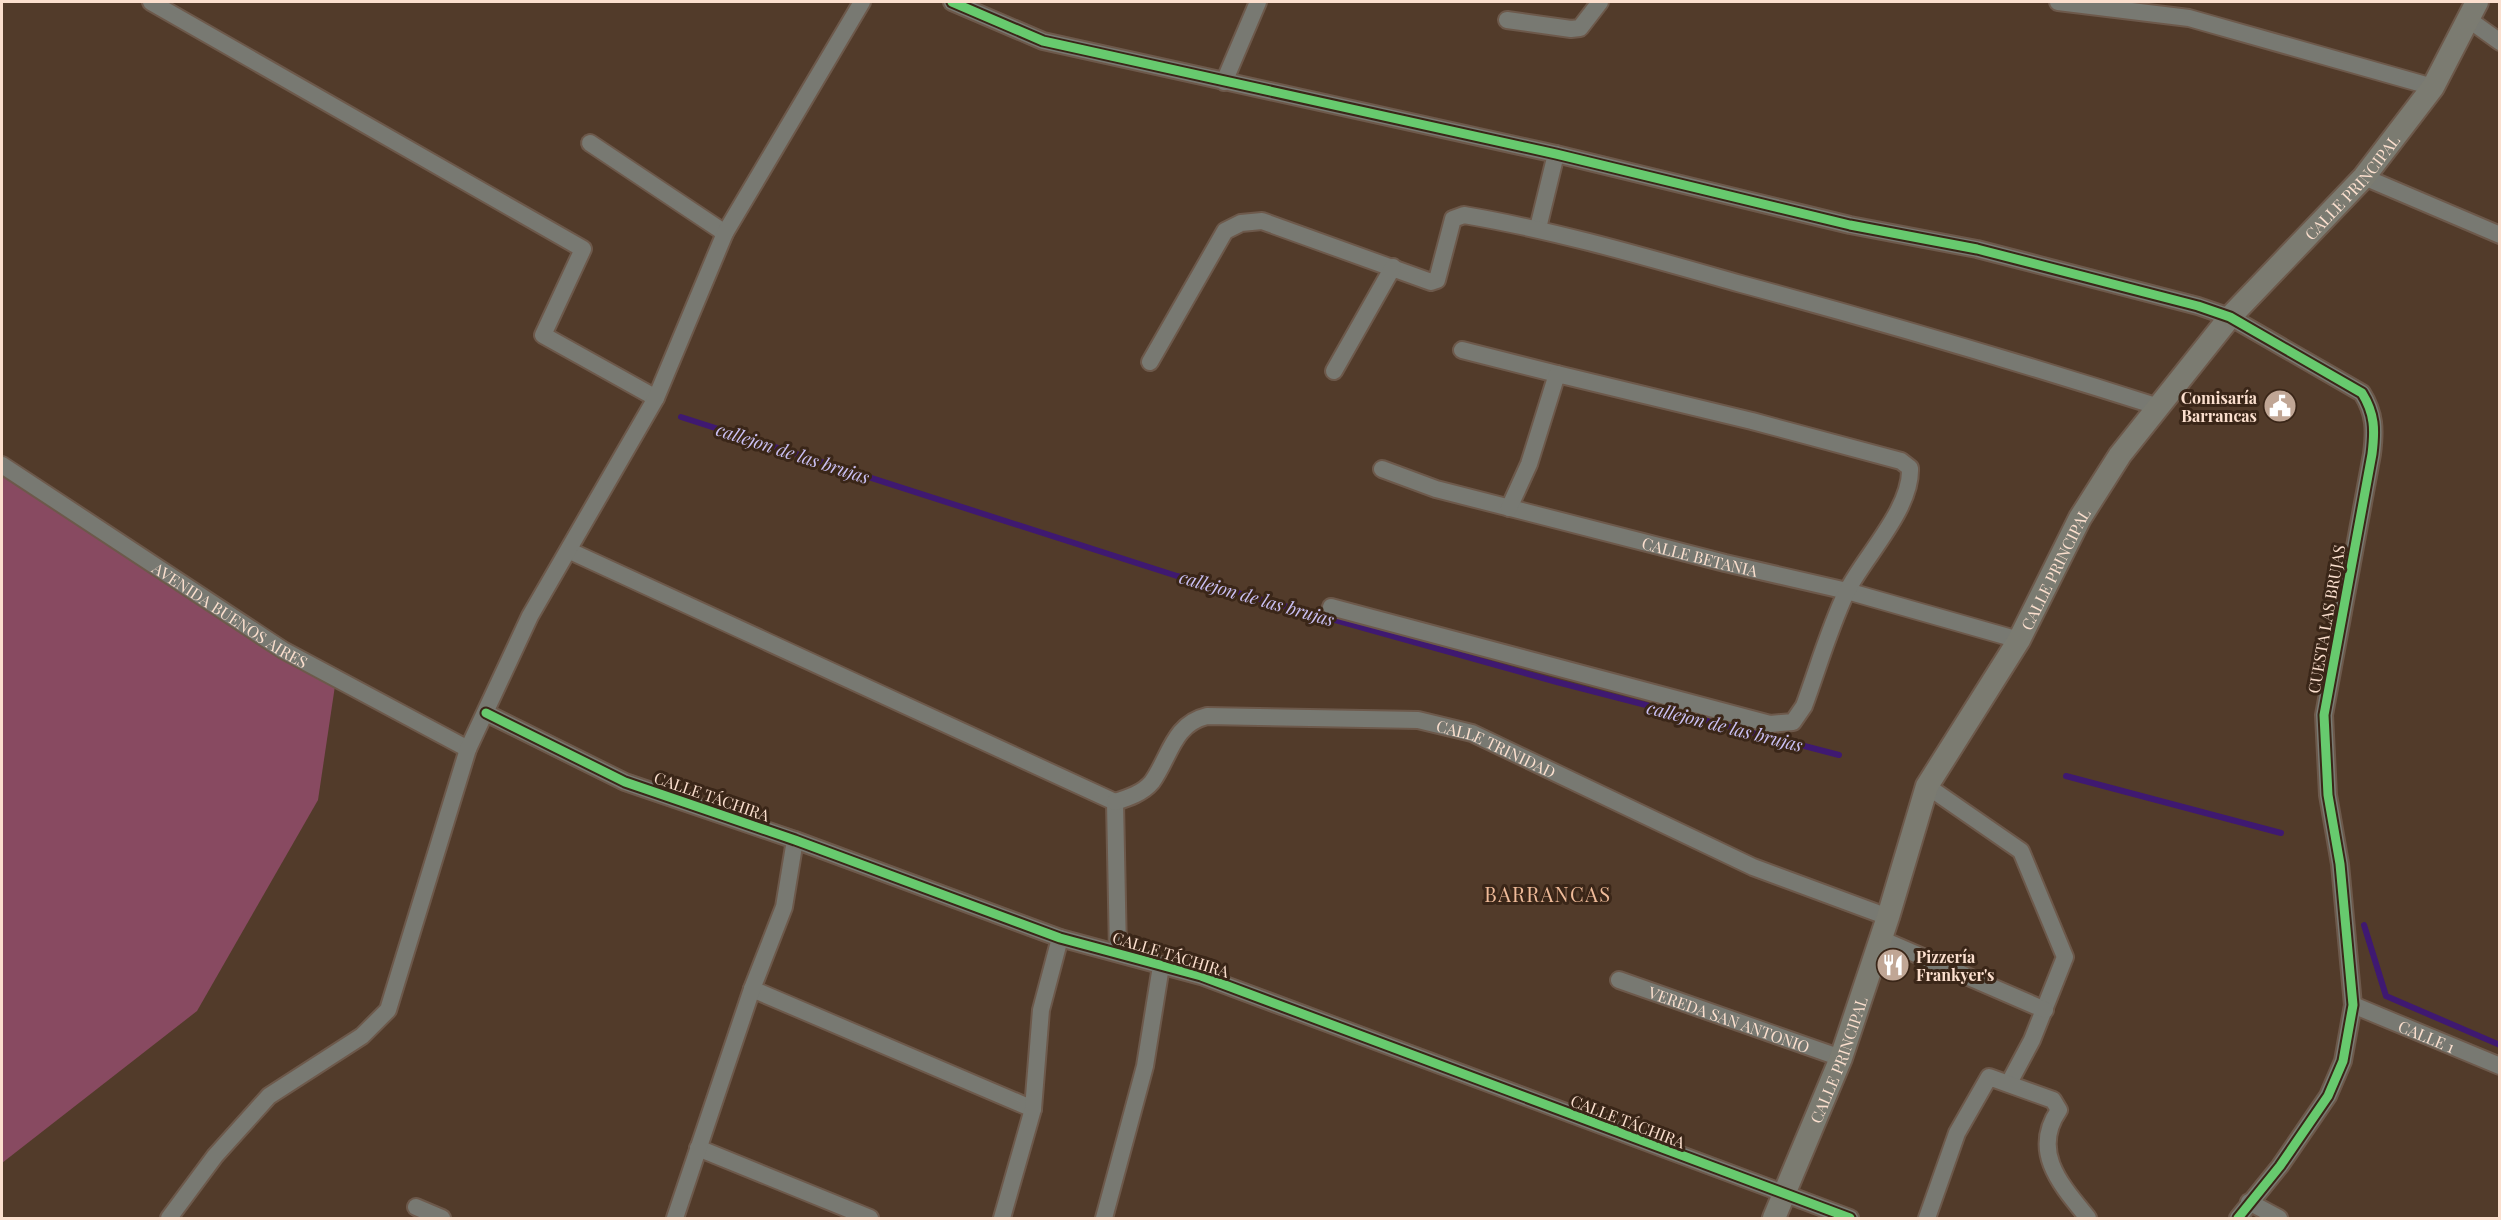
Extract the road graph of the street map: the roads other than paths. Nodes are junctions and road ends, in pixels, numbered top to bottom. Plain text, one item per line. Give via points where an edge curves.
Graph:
1 (151, 2) edge
2 (862, 2) edge
3 (952, 2) edge
4 (1258, 2) edge
5 (1600, 2) edge
6 (2058, 2) edge
7 (2472, 10) edge
8 (1507, 20) dead end
9 (2499, 42) edge
10 (1224, 82) junction
11 (2433, 87) junction
12 (590, 143) dead end
13 (1556, 154) junction
14 (2364, 177) junction
15 (1538, 228) junction
16 (725, 233) junction
17 (2499, 235) edge
18 (1393, 267) junction
19 (2230, 317) junction
20 (1462, 350) dead end
21 (1150, 362) dead end
22 (1334, 371) dead end
23 (1557, 374) junction
24 (656, 398) junction
25 (2159, 407) junction
26 (2, 465) edge
27 (1382, 469) dead end
28 (1509, 508) junction
29 (570, 551) junction
30 (1847, 591) junction
31 (1331, 607) dead end
32 (2019, 640) junction
33 (486, 713) junction
34 (468, 749) junction
35 (1927, 786) junction
36 (1115, 802) junction
37 (795, 840) junction
38 (1888, 917) junction
39 (1060, 938) junction
40 (1881, 939) junction
41 (1118, 953) junction
42 (1161, 966) junction
43 (1619, 980) dead end
44 (752, 989) junction
45 (2353, 1005) junction
46 (2045, 1010) junction
47 (1841, 1058) junction
48 (2499, 1066) edge
49 (2009, 1083) junction
50 (1033, 1109) junction
51 (698, 1148) junction
52 (1785, 1196) junction
53 (2249, 1202) junction
54 (416, 1207) dead end
55 (171, 1218) edge
56 (442, 1218) edge
57 (675, 1218) edge
58 (870, 1218) edge
59 (1002, 1218) edge
60 (1104, 1218) edge
61 (1774, 1218) edge
62 (1850, 1218) edge
63 (1927, 1218) edge
64 (2088, 1218) edge
65 (2238, 1218) edge
66 (2279, 1218) edge

1 - 24 street via 583,249 543,335
2 - 16 street
3 - 10 street, CUESTA LAS BRUJAS via 1043,41
4 - 10 street
5 - 8 street via 1580,28
6 - 11 street via 2189,18
7 - 9 street
7 - 11 street, CALLE PRINCIPAL
10 - 13 street, CUESTA LAS BRUJAS
11 - 14 street, CALLE PRINCIPAL
12 - 16 street
13 - 15 street
13 - 19 street, CUESTA LAS BRUJAS via 1851,225 1977,249
14 - 17 street
14 - 19 street, CALLE PRINCIPAL
15 - 18 street via 1458,215 1453,219 1435,282
15 - 25 street via 1966,346
16 - 24 street
18 - 21 street via 1262,221 1241,223 1225,231
18 - 22 street
19 - 25 street, CALLE PRINCIPAL
19 - 45 street, CUESTA LAS BRUJAS via 2362,393 2371,407 2375,426 2324,714 2328,795 2340,864
20 - 23 street
23 - 28 street via 1528,464
23 - 30 street via 1901,461 1910,468 1911,483 1879,544
24 - 29 street
25 - 32 street, CALLE PRINCIPAL via 2120,455 2080,519
26 - 34 street, AVENIDA BUENOS AIRES via 283,650
27 - 28 street, CALLE BETANIA via 1436,489
28 - 30 street, CALLE BETANIA
29 - 33 street via 530,616
29 - 36 street
30 - 31 street via 1804,706 1792,722 1770,724
30 - 32 street, CALLE BETANIA
32 - 35 street, CALLE PRINCIPAL
33 - 34 street
33 - 37 street, CALLE TÁCHIRA via 625,782
34 - 55 street via 388,1010 362,1036 269,1096 215,1156
35 - 38 street, CALLE PRINCIPAL
35 - 46 street via 2021,851 2066,957
36 - 38 street, CALLE TRINIDAD via 1135,795 1151,783 1182,729 1192,719 1207,716 1418,720 1472,733 1753,867
36 - 41 street
37 - 39 street, CALLE TÁCHIRA
37 - 44 street via 784,907
38 - 40 street, CALLE PRINCIPAL
39 - 41 street, CALLE TÁCHIRA
39 - 50 street via 1041,1010
40 - 46 street
40 - 47 street, CALLE PRINCIPAL
41 - 42 street, CALLE TÁCHIRA
42 - 52 street, CALLE TÁCHIRA via 1201,976
42 - 60 street via 1145,1066
43 - 47 street, VEREDA SAN ANTONIO
44 - 50 street
44 - 51 street
45 - 48 street, CALLE 1
45 - 53 street, CUESTA LAS BRUJAS via 2343,1061 2328,1096 2280,1166
46 - 49 street
47 - 52 street, CALLE PRINCIPAL
49 - 63 street via 1989,1077 1957,1133
49 - 64 street via 2053,1100 2059,1110 2049,1124 2050,1165
50 - 59 street
51 - 57 street
51 - 58 street
52 - 61 street, CALLE PRINCIPAL
52 - 62 street, CALLE TÁCHIRA
53 - 65 street, CUESTA LAS BRUJAS
53 - 66 street
54 - 56 street

